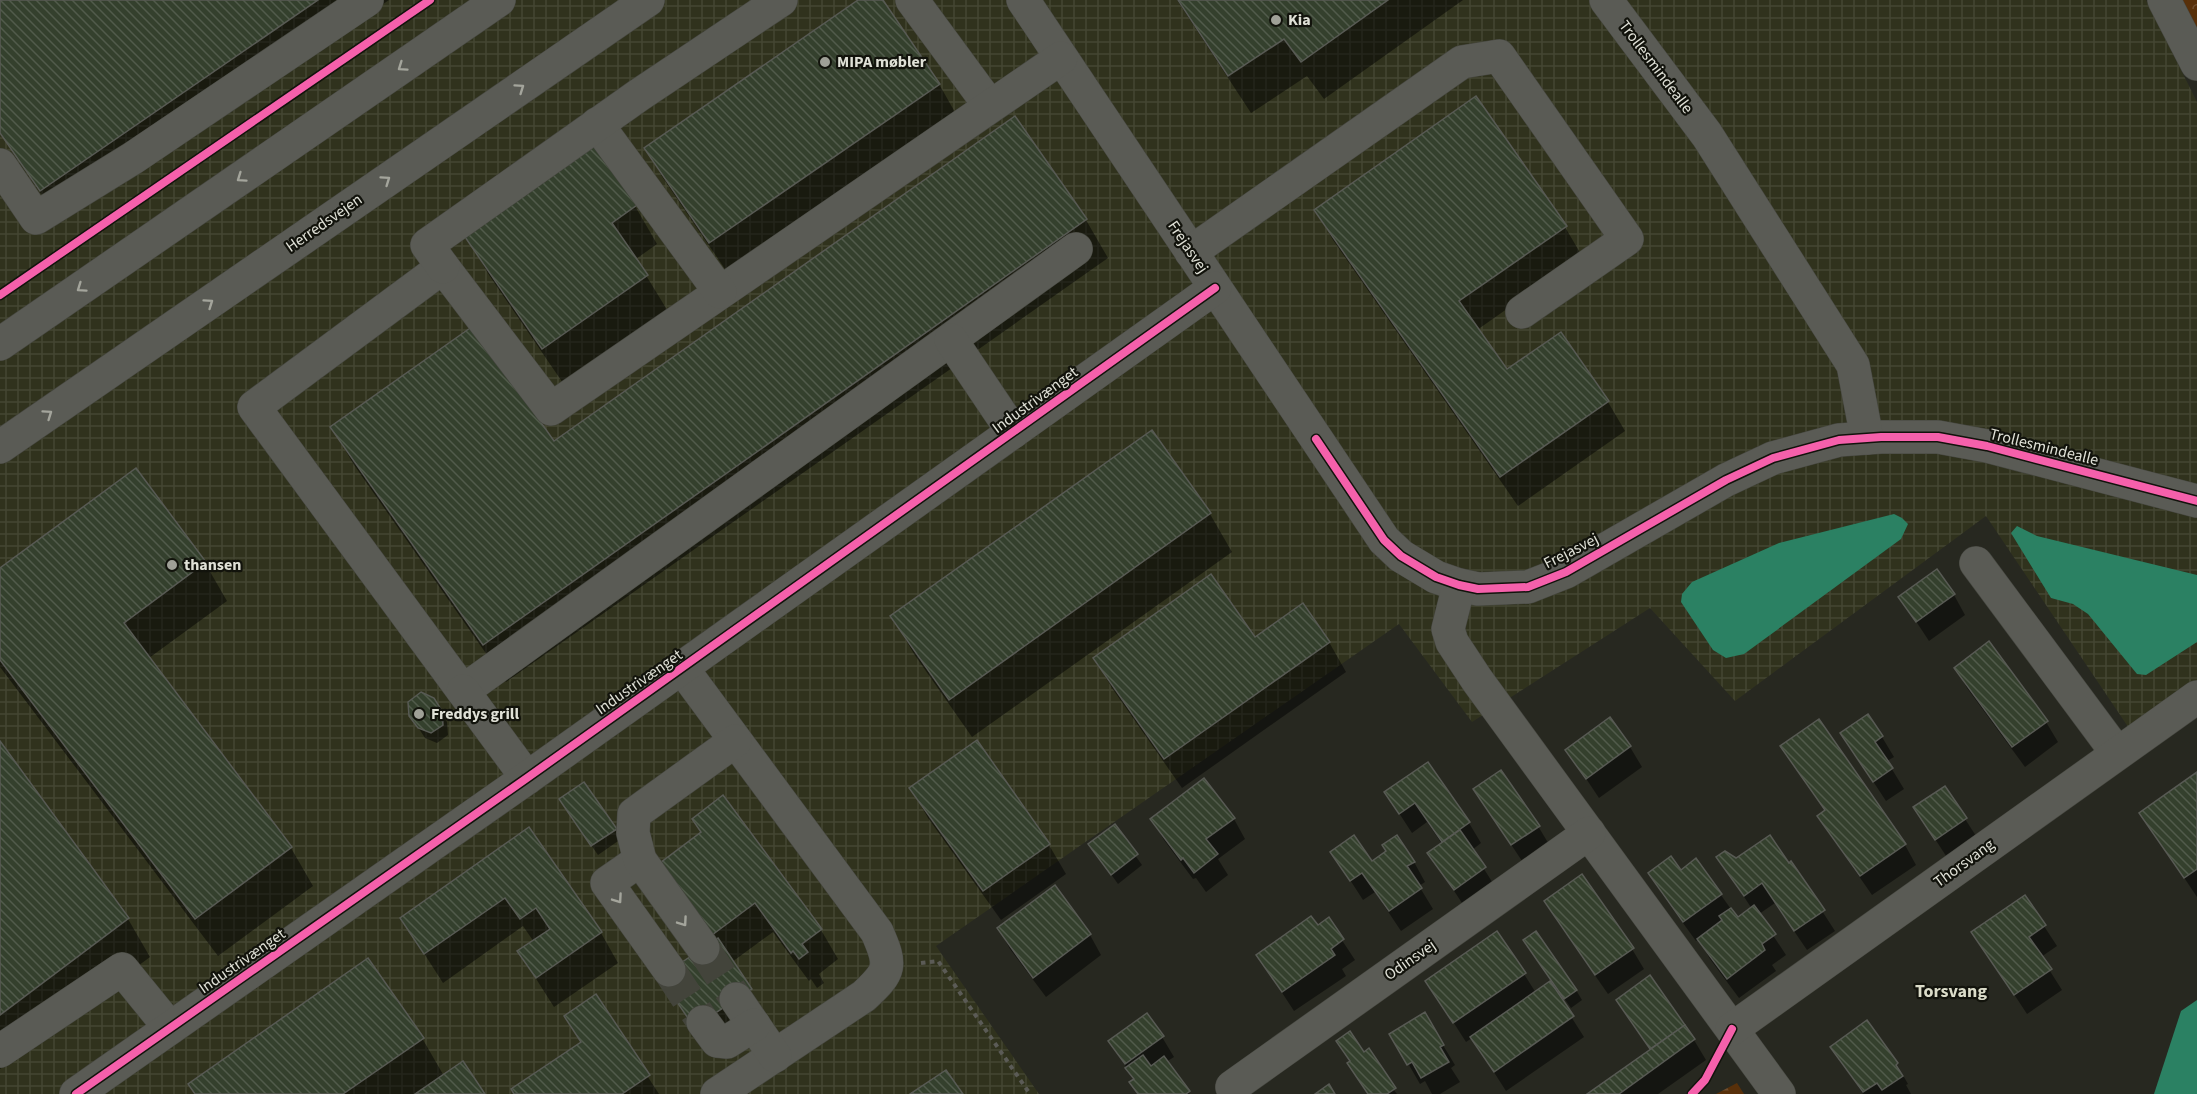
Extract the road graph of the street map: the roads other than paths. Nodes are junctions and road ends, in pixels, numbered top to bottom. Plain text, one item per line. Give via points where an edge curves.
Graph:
1 (367, 0) edge
2 (499, 0) edge
3 (648, 0) edge
4 (781, 0) edge
5 (912, 0) edge
6 (1023, 0) edge
7 (1606, 0) edge
8 (2164, 0) edge
9 (1062, 58) junction
10 (2197, 64) edge
11 (990, 106) junction
12 (597, 124) junction
13 (0, 165) edge
14 (1076, 249) dead end
15 (1191, 252) junction
16 (443, 267) junction
17 (1215, 288) junction
18 (720, 292) junction
19 (1522, 312) dead end
20 (951, 340) junction
21 (0, 344) edge
22 (1013, 432) junction
23 (1874, 438) junction
24 (0, 447) edge
25 (2197, 501) edge
26 (1976, 563) dead end
27 (1459, 585) junction
28 (682, 668) junction
29 (463, 691) junction
30 (2197, 697) edge
31 (735, 741) junction
32 (2117, 753) junction
33 (527, 778) junction
34 (1589, 833) junction
35 (640, 860) junction
36 (703, 948) tunnel mouth
37 (669, 970) tunnel mouth
38 (703, 1022) tunnel mouth
39 (170, 1028) junction
40 (1732, 1029) junction
41 (0, 1051) edge
42 (776, 1056) junction
43 (1232, 1087) dead end
44 (76, 1094) edge
45 (717, 1094) edge
46 (1779, 1094) edge

1 - 13 street via 133,158 36,218
2 -> 21 street
24 -> 3 street, Herredsvejen
4 - 12 street
5 - 11 street
6 - 9 street, Frejasvej
7 - 23 street, Trollesmindealle via 1707,135 1853,365
8 - 10 street
9 - 11 street
9 - 15 street, Frejasvej
11 - 18 street
12 - 16 street via 427,245
12 - 18 street
14 - 20 street
15 - 17 street, Frejasvej
15 - 19 street via 1462,62 1499,56 1627,239
16 - 18 street via 551,409
16 - 29 street via 254,408
17 - 22 street, Industrivænget
17 - 27 street, Frejasvej via 1384,540 1401,556
20 - 22 street
20 - 29 street
22 - 28 street, Industrivænget
23 - 25 street, Trollesmindealle via 1938,437 1987,446
23 - 27 street, Frejasvej via 1839,440 1773,458 1726,480 1566,572 1528,587 1478,589
26 - 32 street
27 - 34 street via 1448,628 1452,642
28 - 31 street, Industrivænget
28 - 33 street, Industrivænget
29 - 33 street
30 - 32 street, Thorsvang
31 - 35 street via 634,814 633,834
31 - 42 street, Industrivænget via 877,932 888,967 864,996
32 - 40 street, Thorsvang
33 - 39 street, Industrivænget
34 - 40 street
34 - 43 street, Odinsvej
35 -> 36 street
35 -> 37 street via 607,883
38 - 42 street via 717,1041 727,1042 745,1012
39 - 41 street via 122,969
39 - 44 street, Industrivænget
40 - 46 street
42 - 45 street

